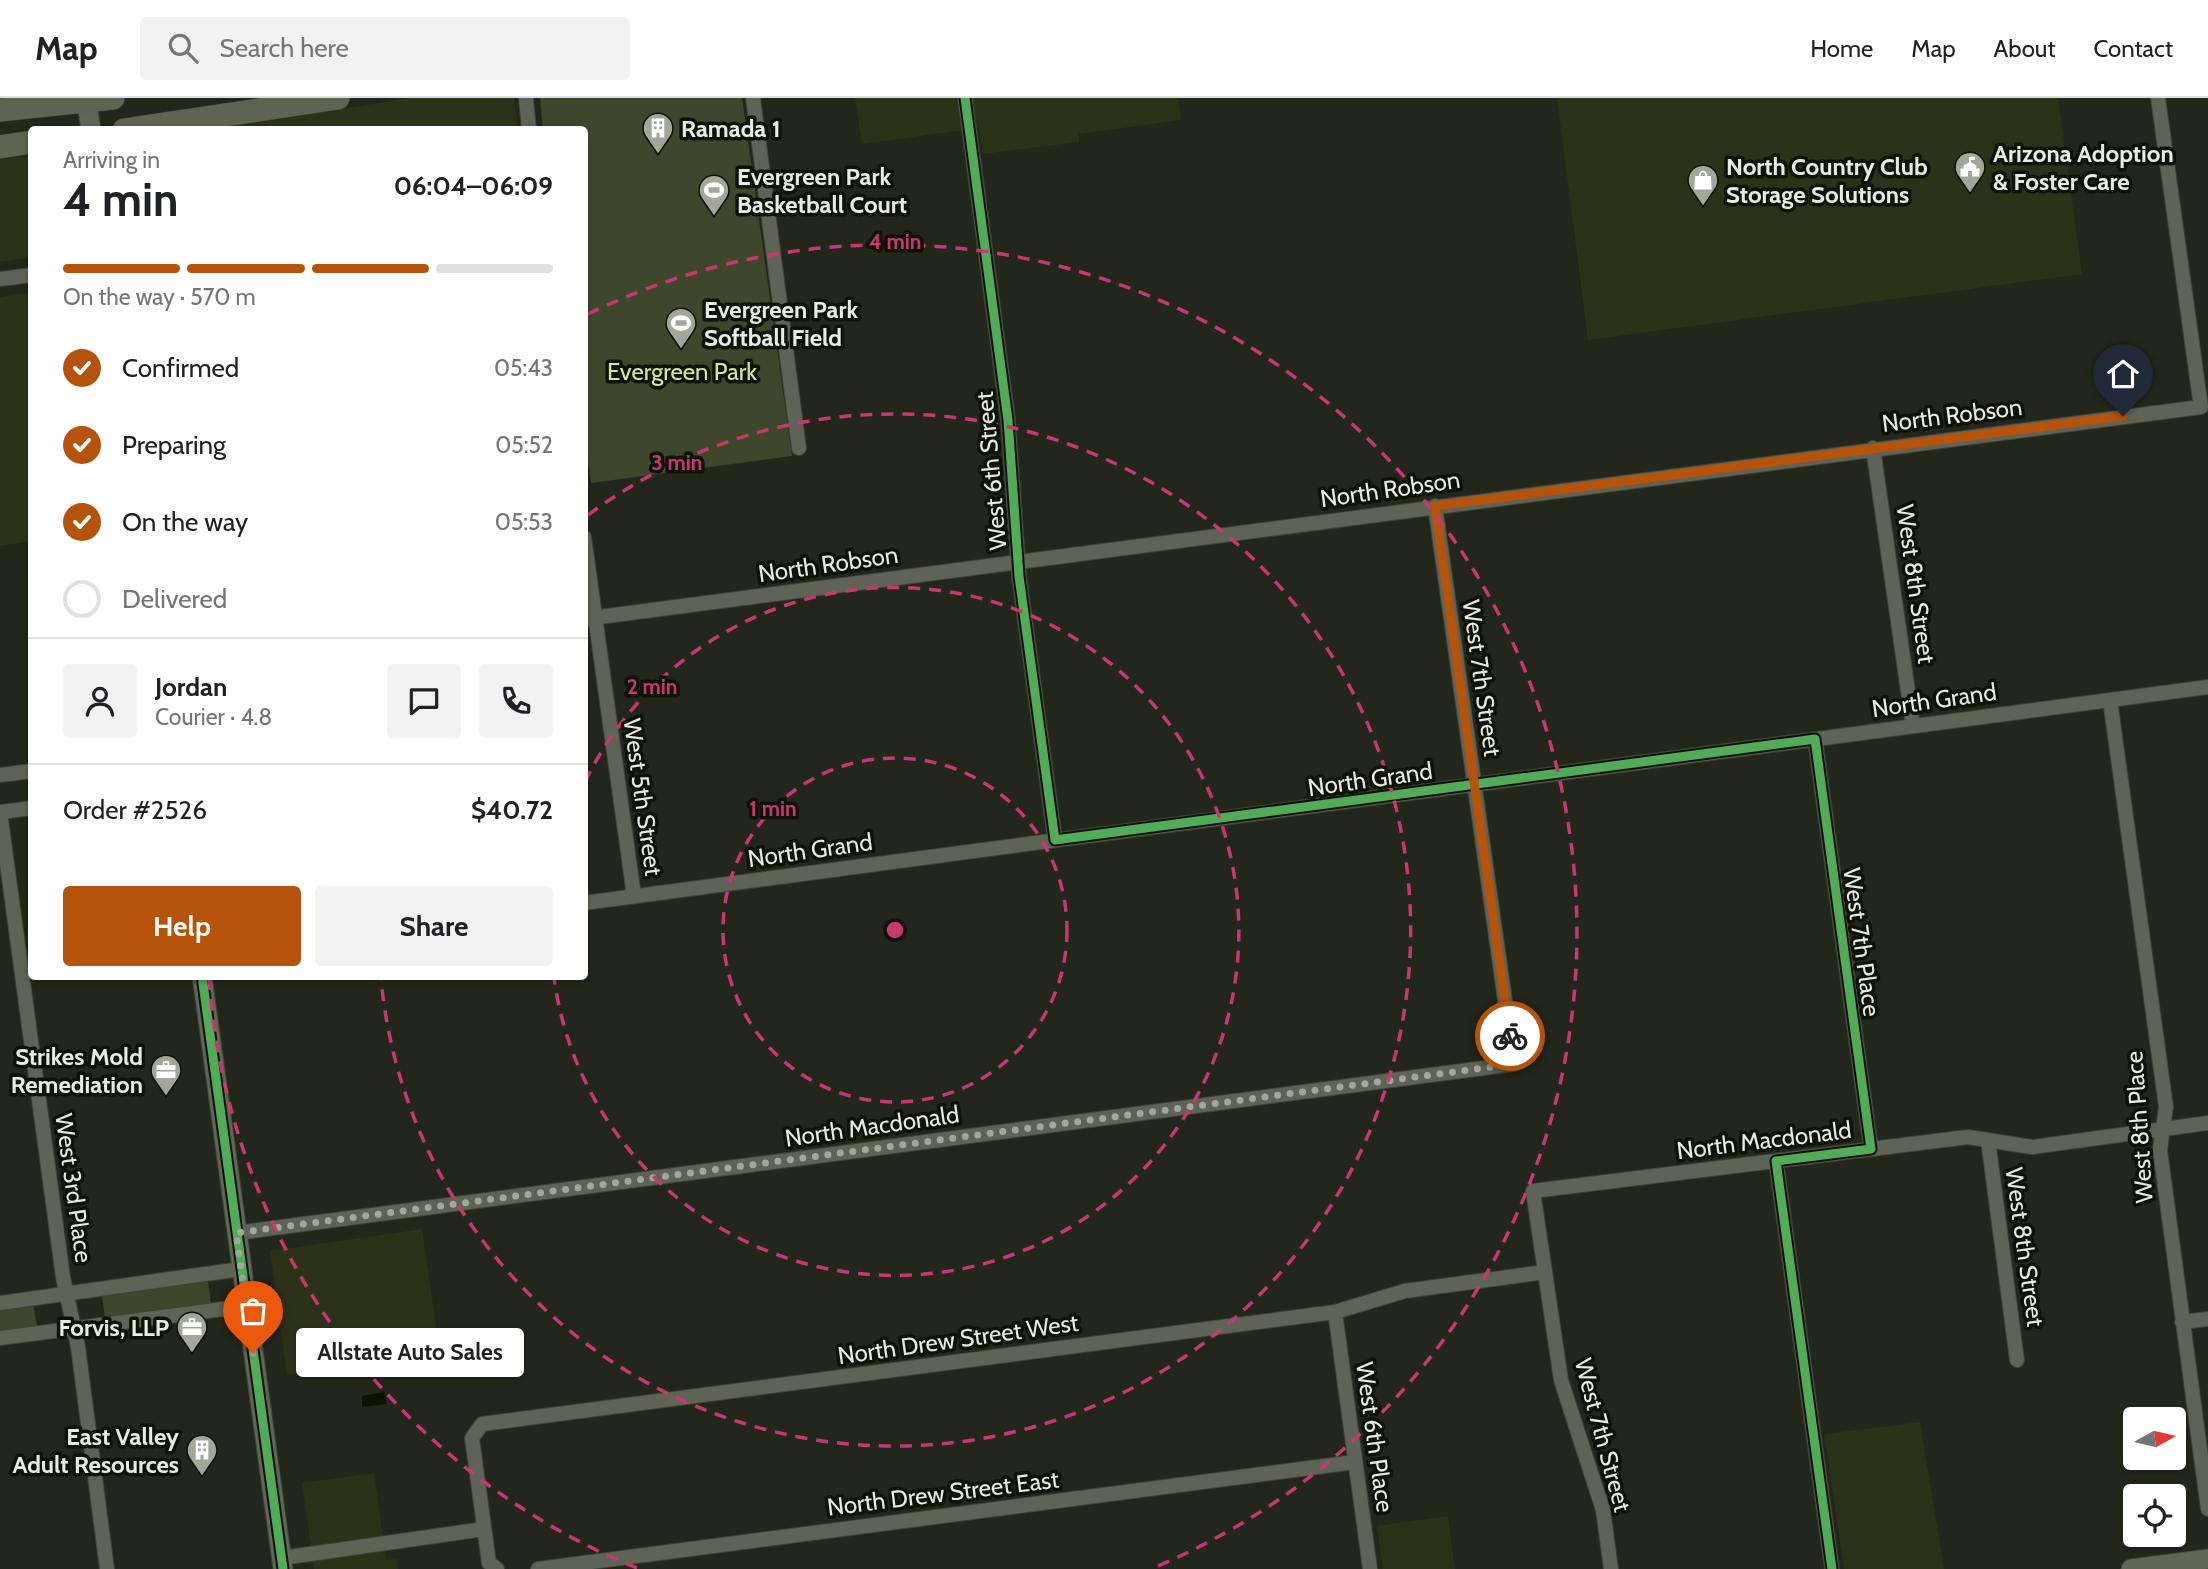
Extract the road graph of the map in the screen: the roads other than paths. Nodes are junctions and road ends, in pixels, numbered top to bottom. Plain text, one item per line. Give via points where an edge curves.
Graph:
1 (113, 98) edge
2 (338, 98) edge
3 (526, 98) edge
4 (753, 98) edge
5 (965, 98) edge
6 (2158, 98) edge
7 (86, 99) edge
8 (0, 110) edge
9 (90, 126) edge
10 (151, 126) edge
11 (529, 126) edge
12 (28, 143) edge
13 (0, 147) edge
14 (28, 276) edge
15 (0, 279) edge
16 (799, 448) dead end
17 (1873, 448) junction
18 (1435, 506) junction
19 (1018, 562) junction
20 (588, 591) edge
21 (590, 618) edge
22 (2208, 687) edge
23 (2110, 700) junction
24 (1913, 726) junction
25 (1815, 739) junction
26 (28, 772) edge
27 (0, 775) edge
28 (1475, 785) junction
29 (28, 808) edge
30 (0, 812) edge
31 (1055, 840) junction
32 (634, 896) junction
33 (588, 902) edge
34 (203, 980) edge
35 (1514, 1064) joint
36 (2208, 1123) edge
37 (2164, 1129) junction
38 (1988, 1140) junction
39 (1871, 1149) junction
40 (1776, 1161) junction
41 (1533, 1191) joint
42 (236, 1233) junction
43 (241, 1269) junction
44 (1545, 1272) junction
45 (66, 1294) junction
46 (0, 1303) edge
47 (246, 1306) junction
48 (1335, 1312) junction
49 (2208, 1319) edge
50 (2182, 1322) junction
51 (74, 1328) junction
52 (0, 1338) edge
53 (2017, 1360) dead end
54 (1355, 1462) junction
55 (2208, 1509) edge
56 (484, 1529) junction
57 (2208, 1559) edge
58 (282, 1563) edge
59 (107, 1569) edge
60 (497, 1569) edge
61 (538, 1569) edge
62 (1370, 1569) edge
63 (1611, 1569) edge
64 (1832, 1569) edge
65 (2131, 1569) edge

1 - 7 main road
2 - 10 main road
3 - 11 street
4 - 16 street
5 - 19 street, West 6th Street via 1008,420
6 - 17 street, North Robson via 2201,407
7 - 8 main road
7 - 9 main road
12 - 13 main road
14 - 15 street
17 - 18 street, North Robson
17 - 24 street, West 8th Street
18 - 19 street, North Robson
18 - 28 street, West 7th Street
19 - 21 street, North Robson
19 - 31 street, West 6th Street
20 - 21 street, West 5th Street
21 - 32 street, West 5th Street
22 - 23 street, North Grand
23 - 24 street, North Grand
23 - 37 street, West 8th Place via 2166,1107
24 - 25 street, North Grand
25 - 28 street, North Grand
25 - 39 street, West 7th Place
26 - 27 street
28 - 31 street, North Grand
28 - 35 street, West 7th Street
29 - 30 street
30 - 45 street, West 3rd Place
31 - 32 street, North Grand
32 - 33 street, North Grand
34 - 42 main road
35 - 42 street, North Macdonald
36 - 37 street, North Macdonald
37 - 38 street, North Macdonald via 2032,1147
37 - 50 street, West 8th Place via 2160,1150
38 - 39 street, North Macdonald via 1968,1137
38 - 53 street, West 8th Street
39 - 40 street, North Macdonald
40 - 41 street, North Macdonald
40 - 64 street
41 - 44 street, West 7th Street
42 - 43 main road
43 - 45 street
43 - 47 main road
44 - 48 street, North Drew Street West via 1405,1291
44 - 63 street, West 7th Street via 1561,1380 1603,1510
45 - 46 street
45 - 51 street, West 3rd Place
47 - 51 street
47 - 58 main road
48 - 54 street, West 6th Place
48 - 56 street, North Drew Street West via 482,1424 472,1438
49 - 50 street
50 - 55 street, West 8th Place
51 - 52 street
51 - 59 street, West 3rd Place
54 - 61 street, North Drew Street East
54 - 62 street, West 6th Place
56 - 58 street
56 - 60 street via 489,1563
57 - 65 main road

